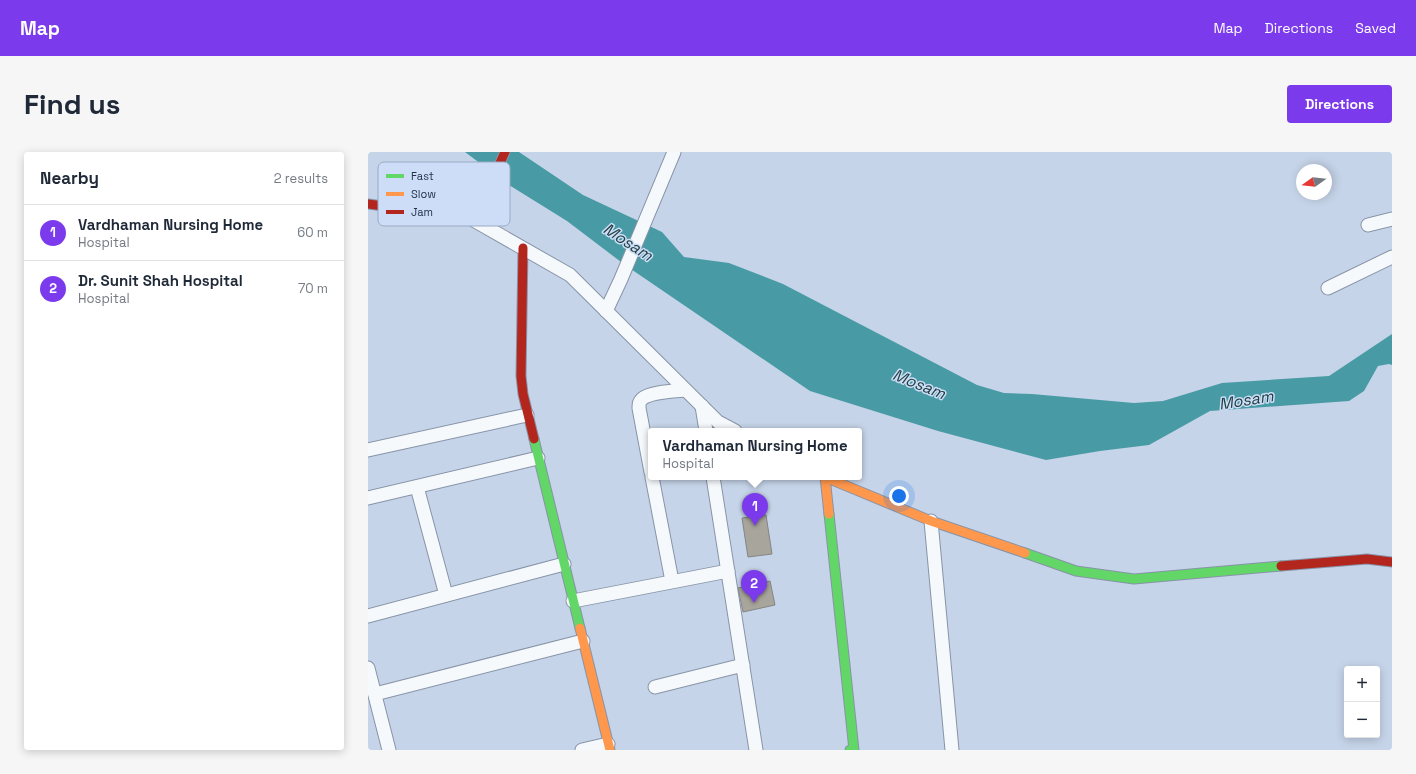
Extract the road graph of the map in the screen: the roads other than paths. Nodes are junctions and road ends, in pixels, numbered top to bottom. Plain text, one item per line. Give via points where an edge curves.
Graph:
1 (505, 152) edge
2 (674, 152) edge
3 (500, 162) edge
4 (368, 204) edge
5 (378, 205) edge
6 (1392, 219) edge
7 (1368, 225) dead end
8 (488, 226) edge
9 (523, 248) junction
10 (1392, 257) edge
11 (1328, 288) dead end
12 (606, 311) junction
13 (685, 390) junction
14 (702, 406) junction
15 (527, 415) junction
16 (706, 428) edge
17 (729, 428) edge
18 (368, 450) edge
19 (648, 456) edge
20 (538, 458) junction
21 (653, 480) edge
22 (713, 480) edge
23 (826, 480) edge
24 (833, 480) edge
25 (417, 487) junction
26 (368, 498) edge
27 (931, 521) junction
28 (1392, 562) edge
29 (564, 564) junction
30 (728, 571) junction
31 (672, 581) junction
32 (446, 595) junction
33 (573, 601) junction
34 (368, 616) edge
35 (583, 641) junction
36 (743, 664) junction
37 (368, 668) edge
38 (655, 687) dead end
39 (375, 694) junction
40 (609, 747) edge
41 (389, 750) edge
42 (582, 750) edge
43 (756, 750) edge
44 (850, 750) edge
45 (952, 750) edge

1 - 3 street
2 - 12 street
4 - 5 street
6 - 7 street
8 - 9 street
9 - 12 street via 570,275
9 - 15 street via 521,376
10 - 11 street
12 - 13 street
13 - 14 street
13 - 19 street via 650,395 640,402
14 - 16 street
14 - 17 street via 718,422
15 - 18 street
15 - 20 street
20 - 25 street
20 - 29 street
21 - 31 street
22 - 30 street
23 - 44 street via 854,750
24 - 27 street
25 - 26 street
25 - 32 street
27 - 28 street via 1076,571 1134,579 1367,559
27 - 45 street
29 - 32 street
29 - 33 street
30 - 31 street
30 - 36 street
31 - 33 street
32 - 34 street
33 - 35 street
35 - 39 street
35 - 40 street
36 - 38 street
36 - 43 street
37 - 39 street
39 - 41 street
40 - 42 street

